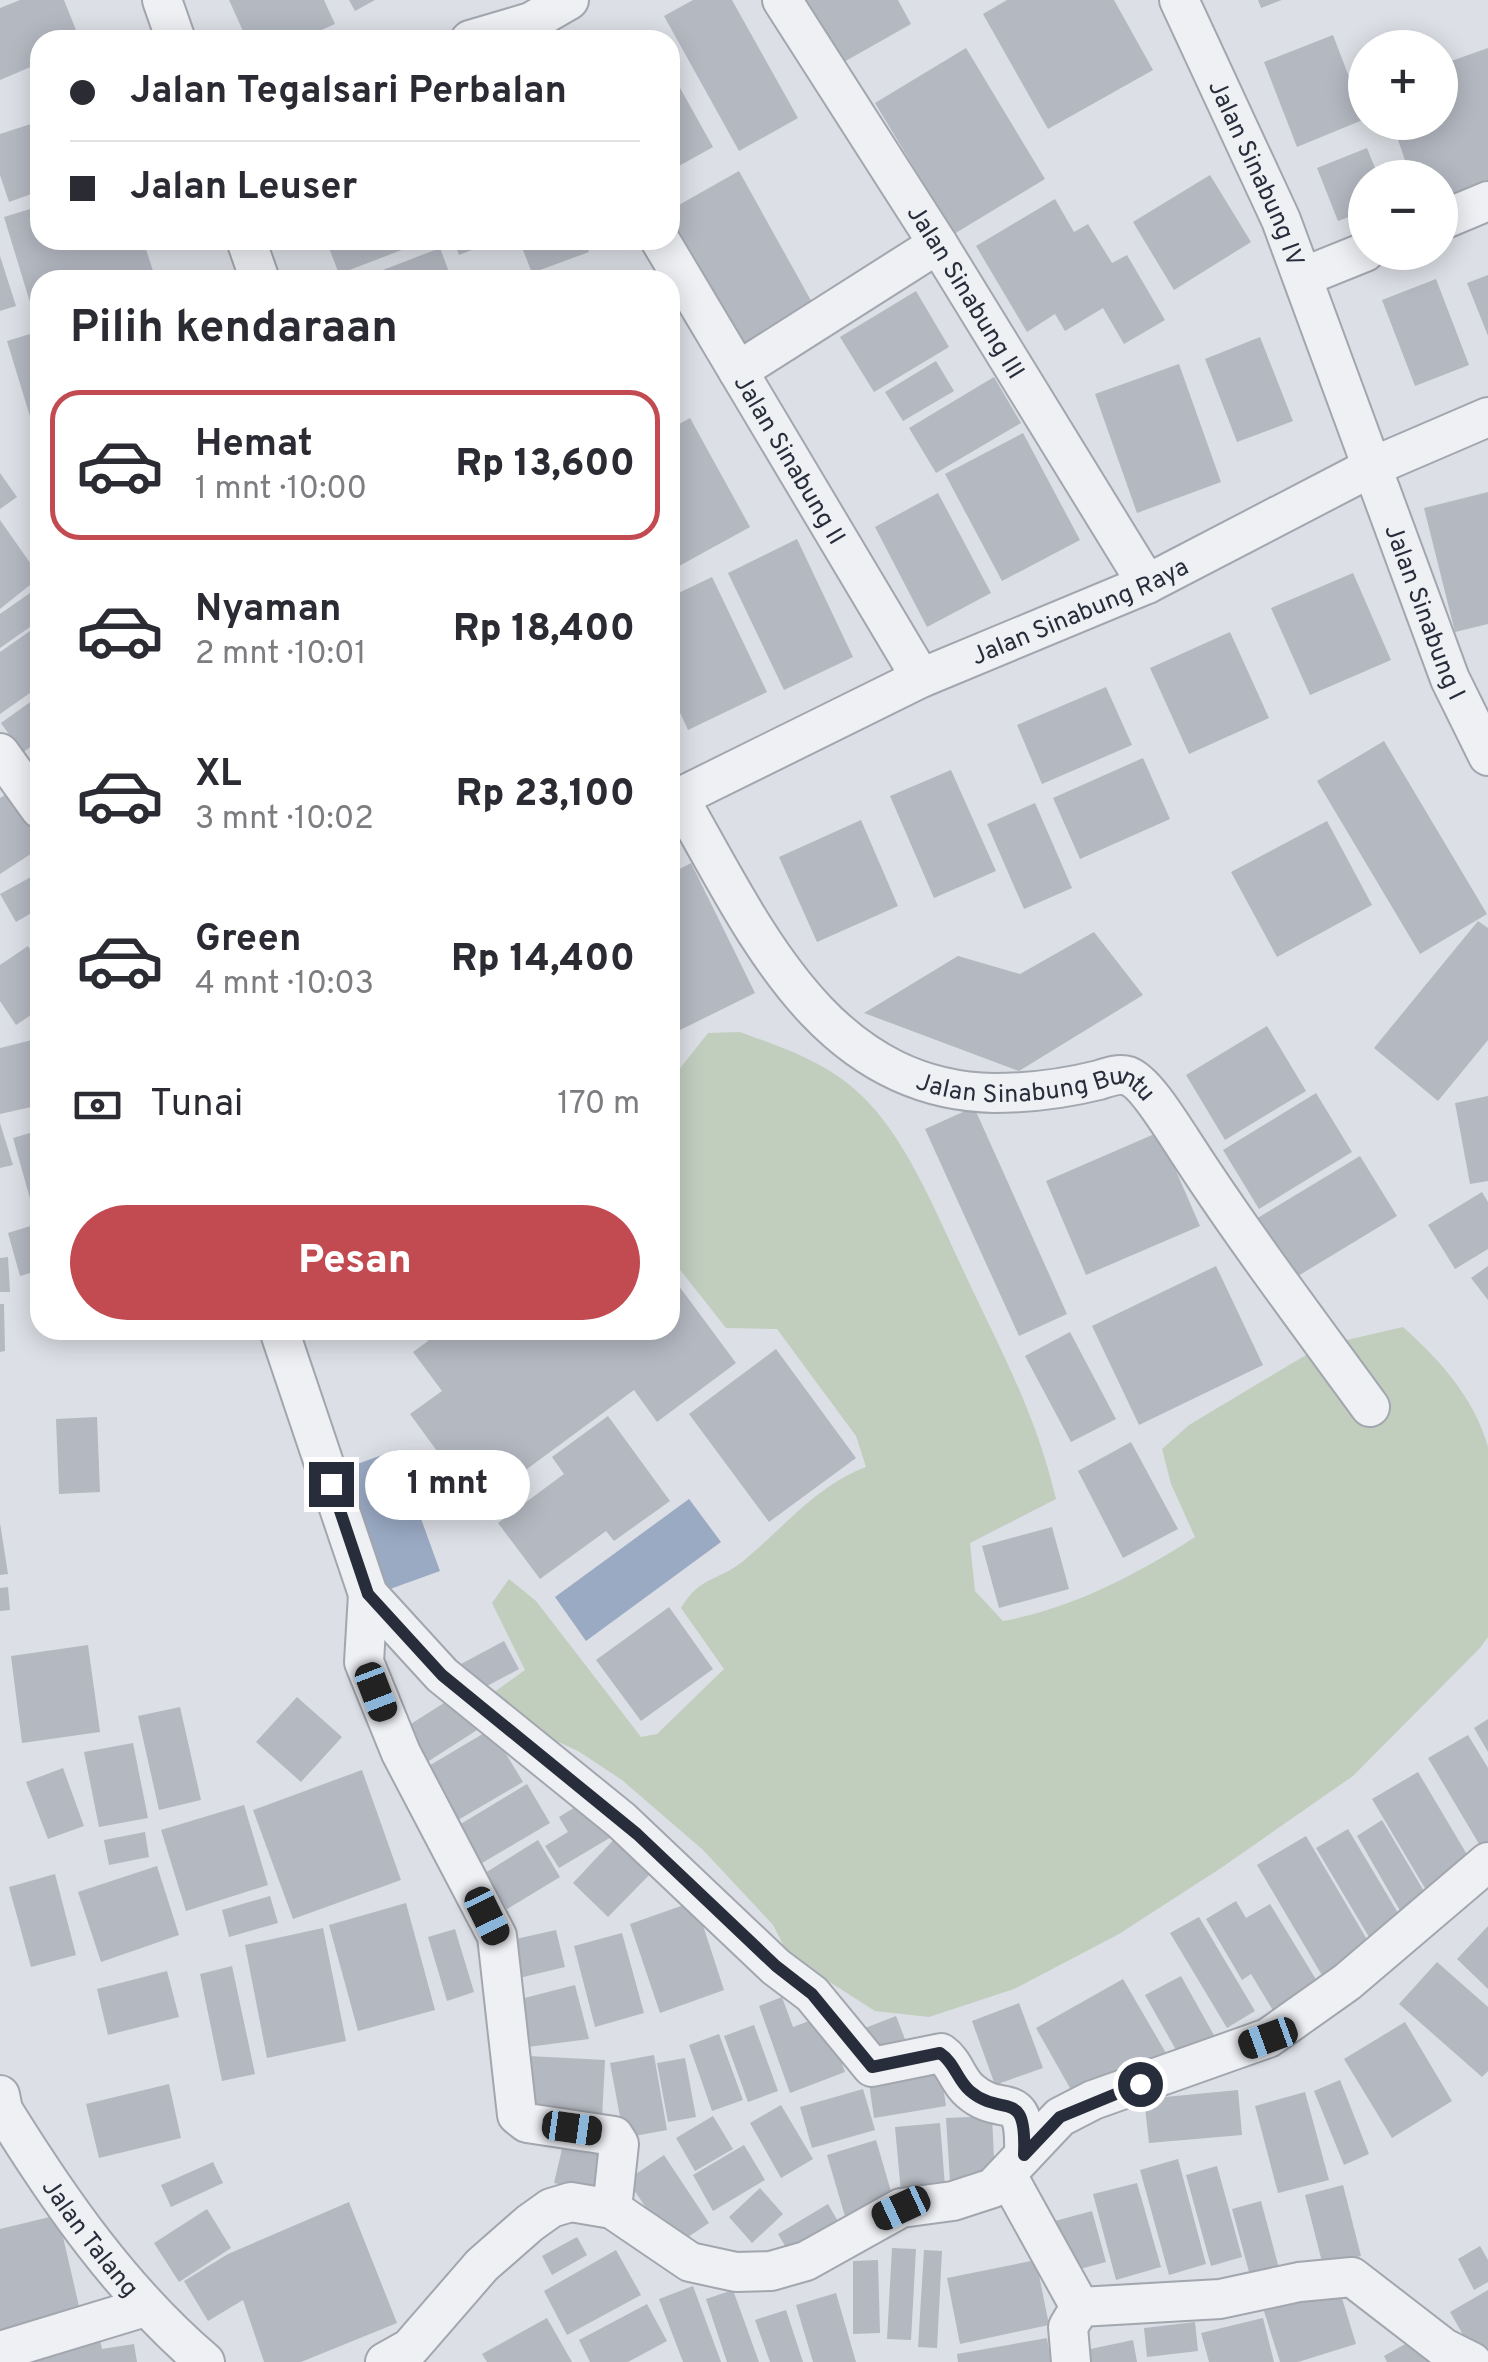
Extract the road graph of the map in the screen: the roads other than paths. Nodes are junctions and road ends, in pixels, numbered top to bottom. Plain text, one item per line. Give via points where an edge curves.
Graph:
1 (162, 0) edge
2 (569, 0) edge
3 (782, 0) edge
4 (1179, 0) edge
5 (172, 30) edge
6 (537, 30) edge
7 (1488, 202) edge
8 (1458, 214) edge
9 (938, 244) junction
10 (1348, 259) edge
11 (680, 274) edge
12 (1302, 277) junction
13 (738, 371) junction
14 (1488, 417) edge
15 (1374, 466) junction
16 (1147, 584) junction
17 (921, 678) junction
18 (0, 753) edge
19 (1488, 756) edge
20 (30, 795) edge
21 (680, 798) edge
22 (680, 808) edge
23 (282, 1340) edge
24 (1370, 1407) dead end
25 (368, 1594) junction
26 (1488, 1862) edge
27 (1, 2105) edge
28 (1016, 2165) junction
29 (612, 2209) junction
30 (145, 2306) junction
31 (1080, 2307) junction
32 (0, 2351) edge
33 (1457, 2358) edge
34 (1488, 2358) edge
35 (205, 2362) edge
36 (385, 2362) edge
37 (1071, 2362) edge

1 - 5 street
2 - 6 street
3 - 9 street, Jalan Sinabung III
4 - 12 street, Jalan Sinabung IV
7 - 8 street
9 - 13 street
9 - 16 street, Jalan Sinabung III
10 - 12 street, Jalan Sinabung IV
11 - 13 street, Jalan Sinabung II
12 - 15 street, Jalan Sinabung IV
13 - 17 street, Jalan Sinabung II
14 - 15 street, Jalan Sinabung Raya
15 - 16 street, Jalan Sinabung Raya
15 - 19 street, Jalan Sinabung I via 1450,679
16 - 17 street, Jalan Sinabung Raya
17 - 21 street, Jalan Sinabung Raya
18 - 20 street
22 - 24 street, Jalan Sinabung Buntu via 771,958 840,1035 877,1064 949,1090 979,1092 1057,1091 1116,1075 1134,1080
23 - 25 street
25 - 28 street via 442,1675 621,1820 812,1994 872,2067 940,2053 972,2094 1016,2110 1023,2119
25 - 29 street via 364,1662 401,1753 497,1936 515,2108 527,2123 614,2136 619,2144
26 - 28 street via 1347,1982 1268,2038 1060,2117
27 - 30 street, Jalan Talang via 52,2189
28 - 29 street via 977,2195 901,2208 806,2262 772,2271 690,2262
28 - 31 street
29 - 36 street via 572,2202 552,2208 482,2265 410,2348
30 - 32 street
30 - 35 street, Jalan Talang
31 - 33 street via 1220,2299 1352,2277
31 - 37 street via 1068,2327
33 - 34 street

